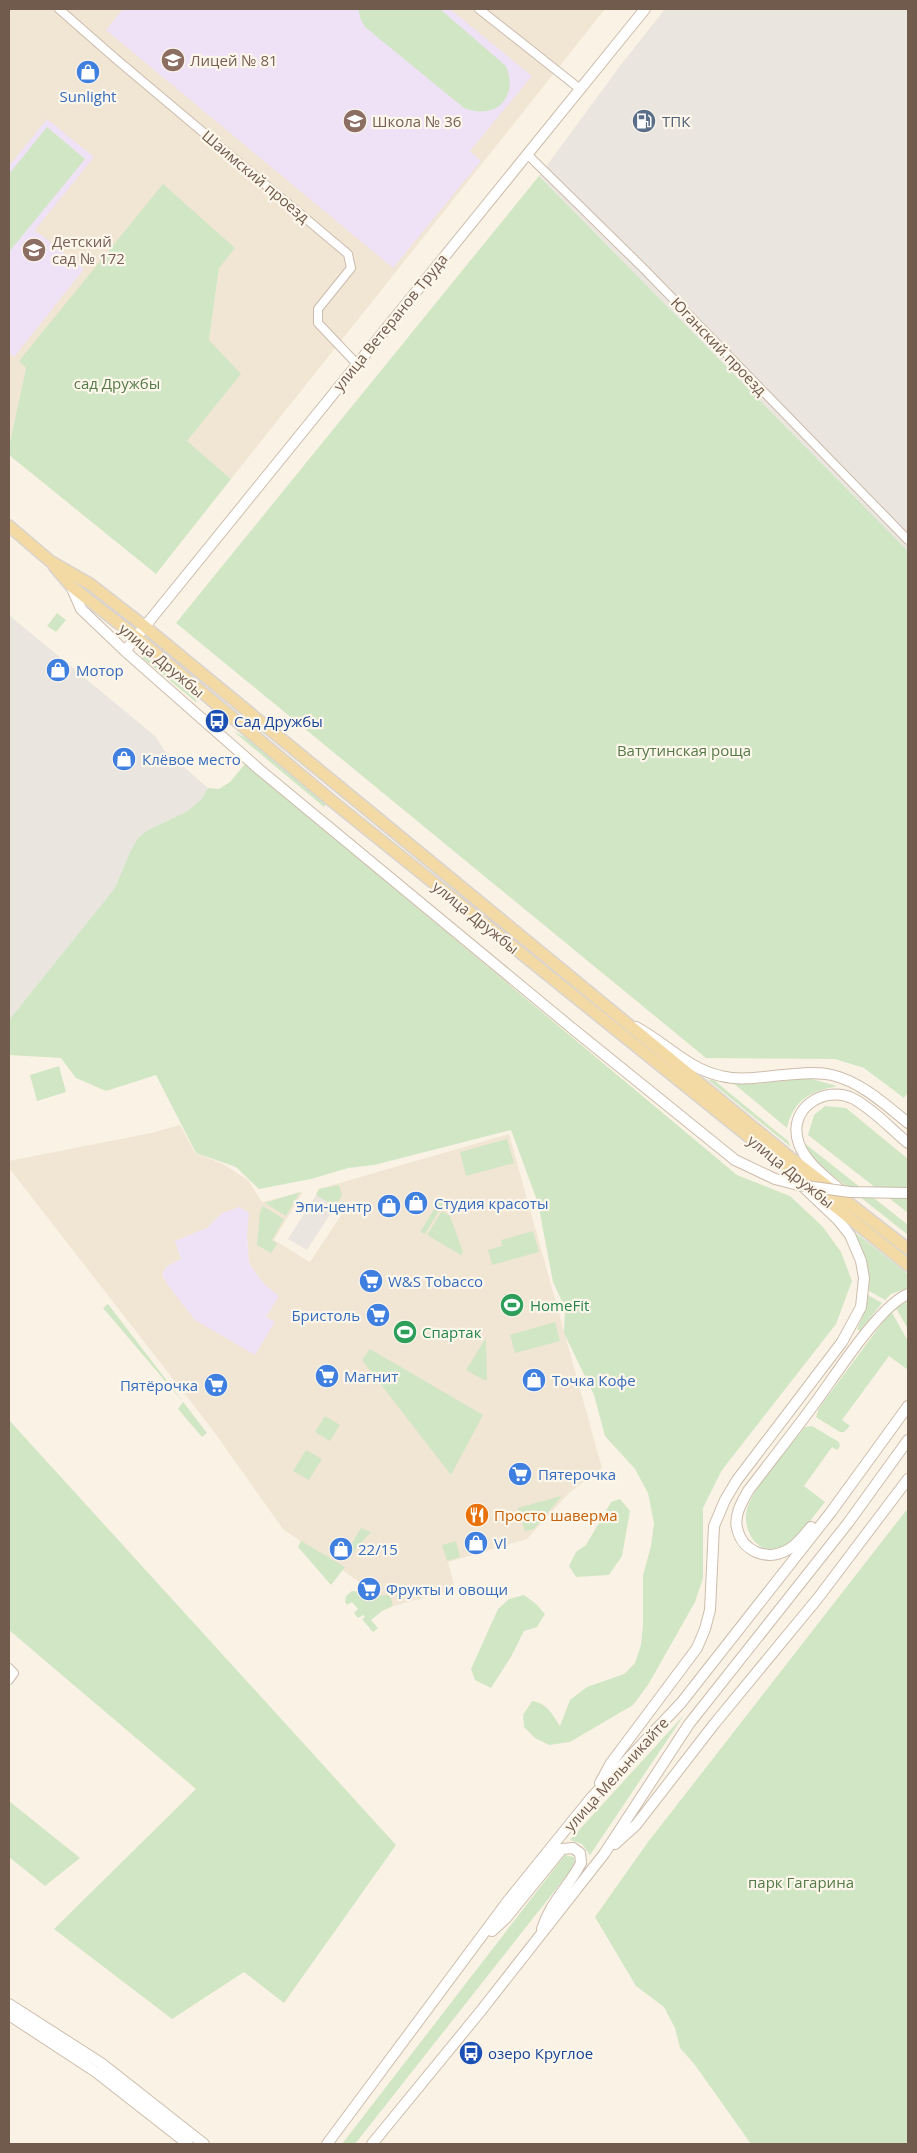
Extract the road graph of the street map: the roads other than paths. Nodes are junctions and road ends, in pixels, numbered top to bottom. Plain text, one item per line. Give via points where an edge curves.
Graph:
1 (59, 9) edge
2 (479, 9) edge
3 (646, 9) edge
4 (580, 89) junction
5 (527, 154) junction
6 (356, 363) junction
7 (9, 526) edge
8 (908, 540) edge
9 (50, 561) junction
10 (71, 586) junction
11 (144, 626) junction
12 (136, 637) junction
13 (125, 651) junction
14 (625, 1022) junction
15 (907, 1118) edge
16 (908, 1143) edge
17 (781, 1162) junction
18 (908, 1193) edge
19 (865, 1215) junction
20 (908, 1249) edge
21 (908, 1265) edge
22 (908, 1294) edge
23 (908, 1406) edge
24 (908, 1440) edge
25 (908, 1479) edge
26 (831, 1512) junction
27 (12, 1670) edge
28 (9, 1680) edge
29 (591, 1798) junction
30 (604, 1854) junction
31 (539, 1937) junction
32 (478, 1943) junction
33 (9, 2004) edge
34 (9, 2015) edge
35 (188, 2144) edge
36 (204, 2144) edge
37 (327, 2144) edge
38 (372, 2144) edge

1 - 6 street, Шаимский проезд via 348,254 351,268 318,309 318,323
2 - 4 street
3 - 4 main road, улица Ветеранов Труда
4 - 5 main road, улица Ветеранов Труда
5 - 6 main road, улица Ветеранов Труда
5 - 8 street, Юганский проезд
6 - 11 main road, улица Ветеранов Труда
7 - 9 main road, улица Дружбы
9 - 10 main road, улица Дружбы
9 - 11 main road, улица Дружбы via 90,584
10 - 12 main road, улица Дружбы
10 - 13 main road via 81,609
11 - 12 main road, улица Ветеранов Труда
11 - 14 main road, улица Дружбы
12 - 13 main road, улица Ветеранов Труда
12 - 17 main road, улица Дружбы via 332,801
13 - 18 main road, bridge via 260,770 734,1160 798,1186 850,1192
14 - 15 main road via 708,1073 742,1079 830,1074 866,1090
14 - 19 main road, улица Дружбы
16 - 19 main road via 865,1106 843,1096 834,1094 816,1098 801,1112 796,1129 799,1146
17 - 21 main road, улица Дружбы
17 - 29 main road via 850,1235 864,1278 861,1307 842,1342 725,1500 714,1526 710,1610 697,1648 611,1764
19 - 20 main road, улица Дружбы
22 - 26 main road via 890,1305 868,1332 748,1491 737,1515 737,1527 750,1549 759,1554 779,1554 798,1542 814,1524
23 - 26 main road, улица Мельникайте
24 - 30 main road, улица Мельникайте via 848,1523 689,1724
25 - 30 main road via 818,1598 636,1825
26 - 29 main road, улица Мельникайте via 681,1703
27 - 28 street
29 - 32 main road, улица Мельникайте
30 - 31 main road, улица Мельникайте
31 - 32 main road via 546,1915 581,1863 580,1853 573,1848 562,1849 506,1918
31 - 38 main road, улица Мельникайте
32 - 37 main road, улица Мельникайте
33 - 36 main road via 101,2063
34 - 35 main road via 96,2072

